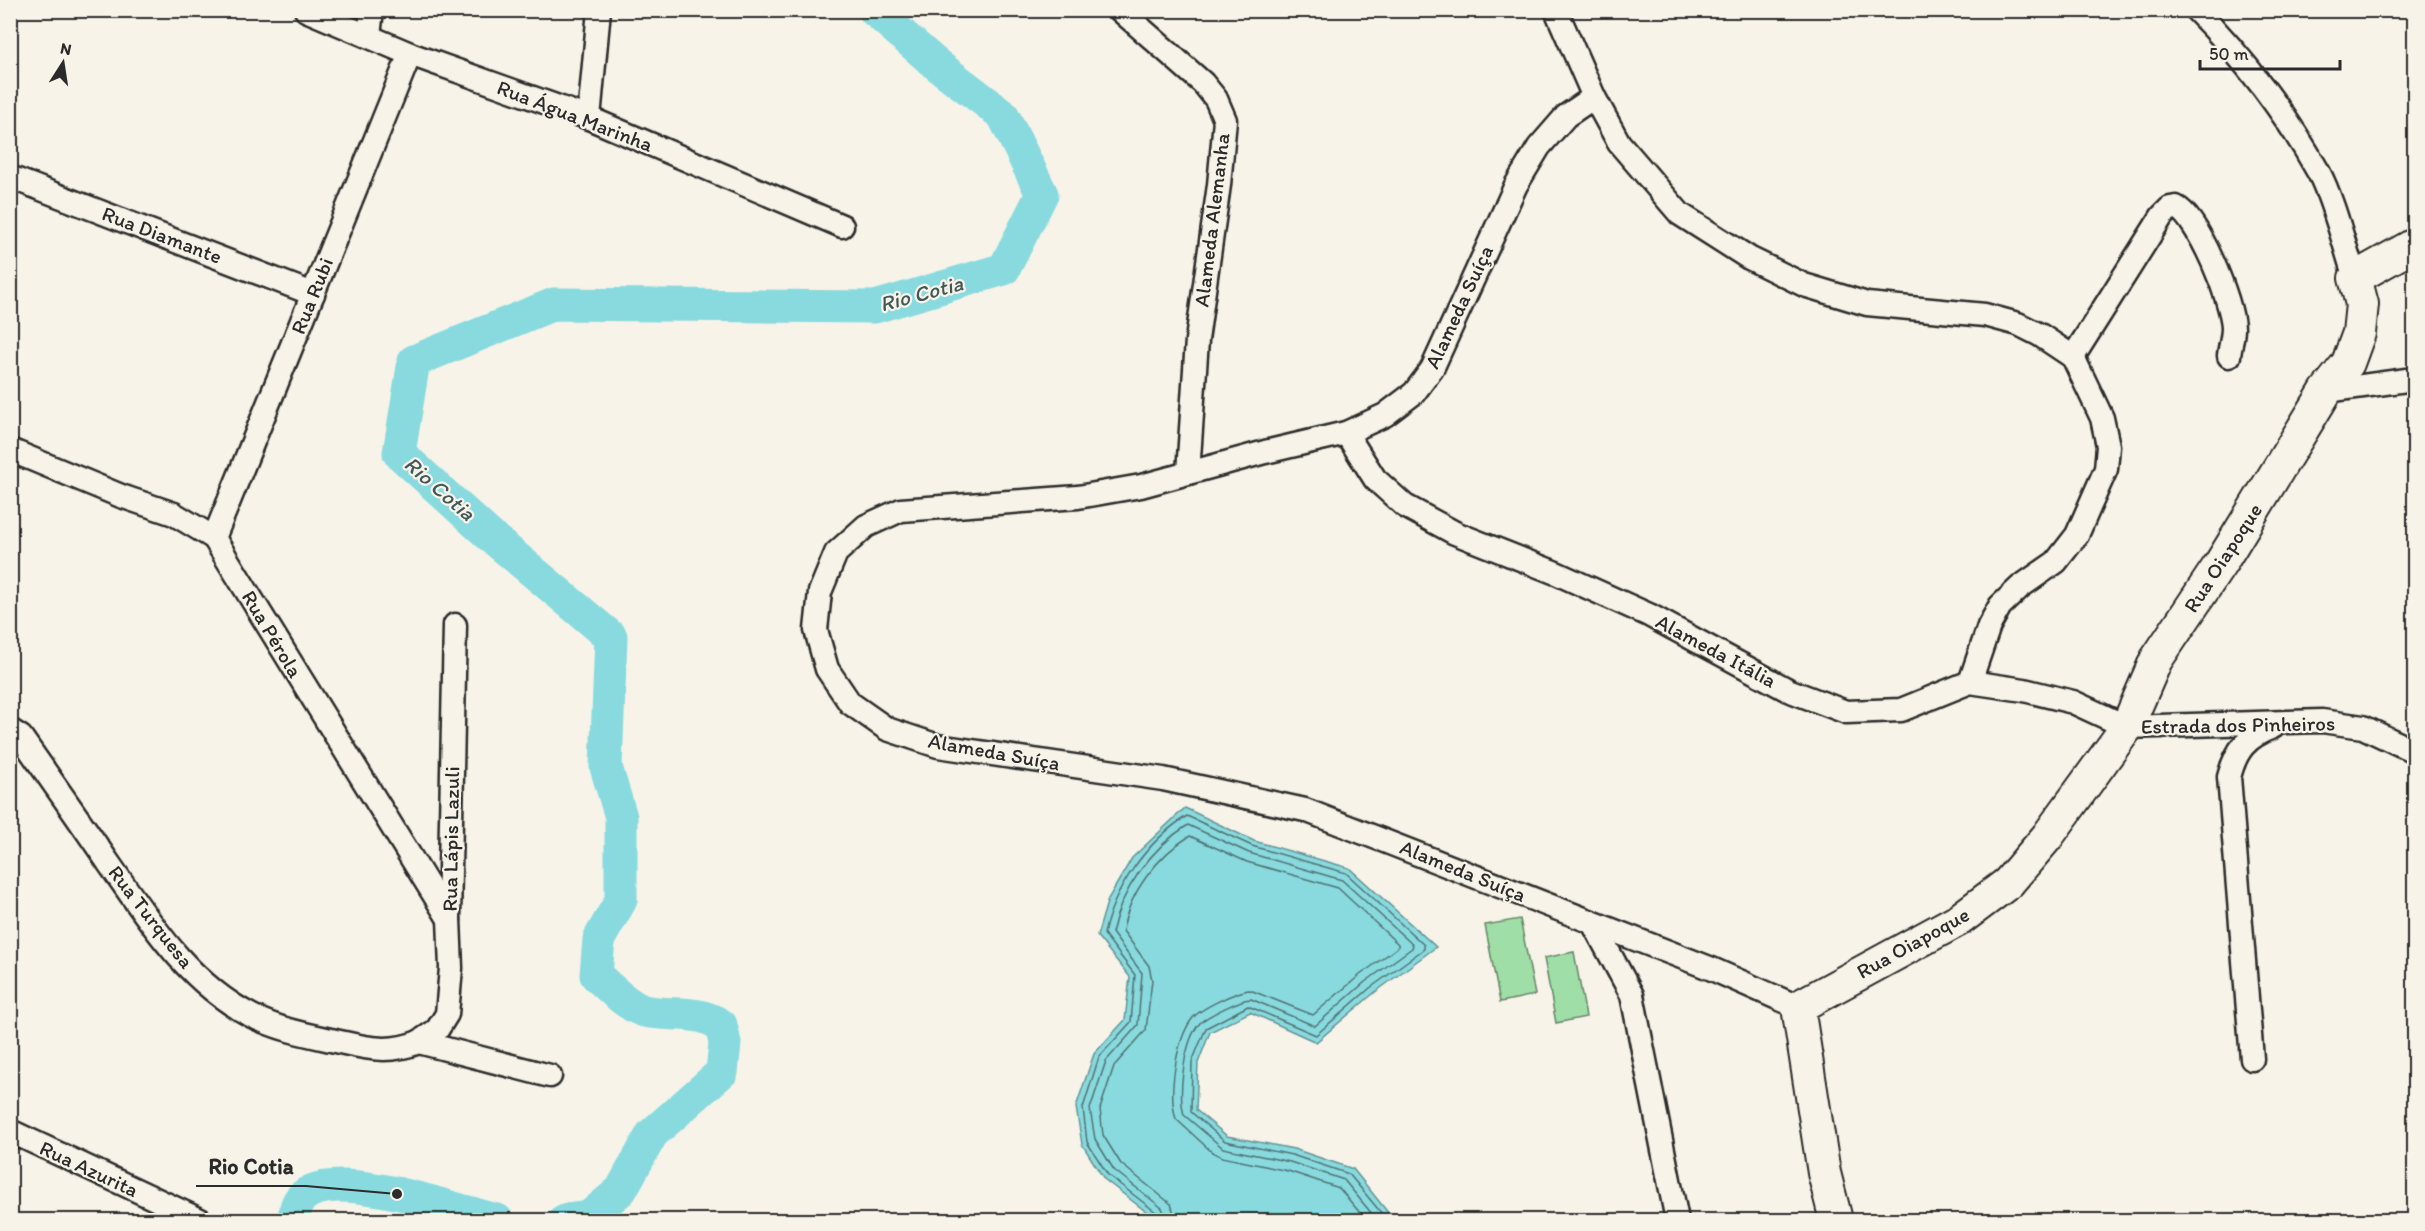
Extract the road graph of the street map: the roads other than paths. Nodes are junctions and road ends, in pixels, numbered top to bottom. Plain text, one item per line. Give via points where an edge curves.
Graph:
1 (306, 10) edge
2 (372, 10) edge
3 (599, 10) edge
4 (1120, 10) edge
5 (1556, 10) edge
6 (2196, 10) edge
7 (369, 36) junction
8 (410, 54) junction
9 (1594, 98) junction
10 (589, 118) junction
11 (10, 177) edge
12 (842, 226) dead end
13 (2415, 245) edge
14 (2355, 278) junction
15 (313, 294) junction
16 (2229, 356) dead end
17 (2073, 357) junction
18 (2415, 379) edge
19 (2326, 391) junction
20 (1346, 433) junction
21 (10, 450) edge
22 (1188, 473) junction
23 (214, 538) junction
24 (455, 625) dead end
25 (1970, 682) junction
26 (2283, 723) junction
27 (2127, 727) junction
28 (10, 730) edge
29 (2415, 751) edge
30 (449, 919) junction
31 (1594, 925) junction
32 (1798, 1007) junction
33 (419, 1041) junction
34 (2252, 1059) dead end
35 (550, 1076) dead end
36 (10, 1131) edge
37 (200, 1221) edge
38 (1677, 1221) edge
39 (1836, 1221) edge

1 - 7 street, Rua Água Marinha
2 - 7 street
3 - 10 street
4 - 22 street, Alameda Alemanha via 1203,83 1225,120 1197,340
5 - 9 street
6 - 14 street, Rua Oiapoque via 2259,82 2320,174
7 - 8 street, Rua Água Marinha
8 - 10 street, Rua Água Marinha
8 - 15 street, Rua Rubi
9 - 17 street via 1619,143 1680,214 1749,258 1804,285 1867,304 1985,315 2018,324
9 - 20 street, Alameda Suíça via 1566,116 1516,185 1432,369 1414,393 1384,415
10 - 12 street, Rua Água Marinha
11 - 15 street, Rua Diamante
13 - 14 street
14 - 19 street, Rua Oiapoque via 2362,304 2359,333 2348,363
15 - 23 street, Rua Rubi
16 - 17 street via 2233,329 2224,286 2188,216 2176,207 2162,216
17 - 25 street via 2102,418 2108,446 2106,469 2077,536 2056,562 2000,606
18 - 19 street
19 - 27 street, Rua Oiapoque via 2221,563 2156,660
20 - 22 street, Alameda Suíça
20 - 25 street, Alameda Itália via 1375,479 1405,506 1455,533 1649,615 1788,690 1846,712 1901,710
21 - 23 street, Rua Pérola via 174,514
22 - 31 street, Alameda Suíça via 1078,497 901,510 866,526 837,553 820,591 816,630 827,669 850,703 886,729 938,746 1163,778 1305,810
23 - 30 street, Rua Pérola
24 - 30 street, Rua Lápis Lazuli
25 - 27 street via 2073,702
26 - 27 street, Estrada dos Pinheiros
26 - 29 street, Estrada dos Pinheiros via 2322,721 2363,727
26 - 34 street via 2246,741 2235,755 2229,777
27 - 32 street, Rua Oiapoque via 2047,837 2008,883 1960,919
28 - 33 street, Rua Turquesa via 21,737 180,961 213,990 251,1015 285,1030 382,1050 400,1049
30 - 33 street, Rua Lápis Lazuli via 451,968 447,1014 437,1030
31 - 32 street, Alameda Suíça via 1712,969
31 - 38 street via 1632,995
32 - 39 street via 1824,1173
33 - 35 street
36 - 37 street, Rua Azurita

